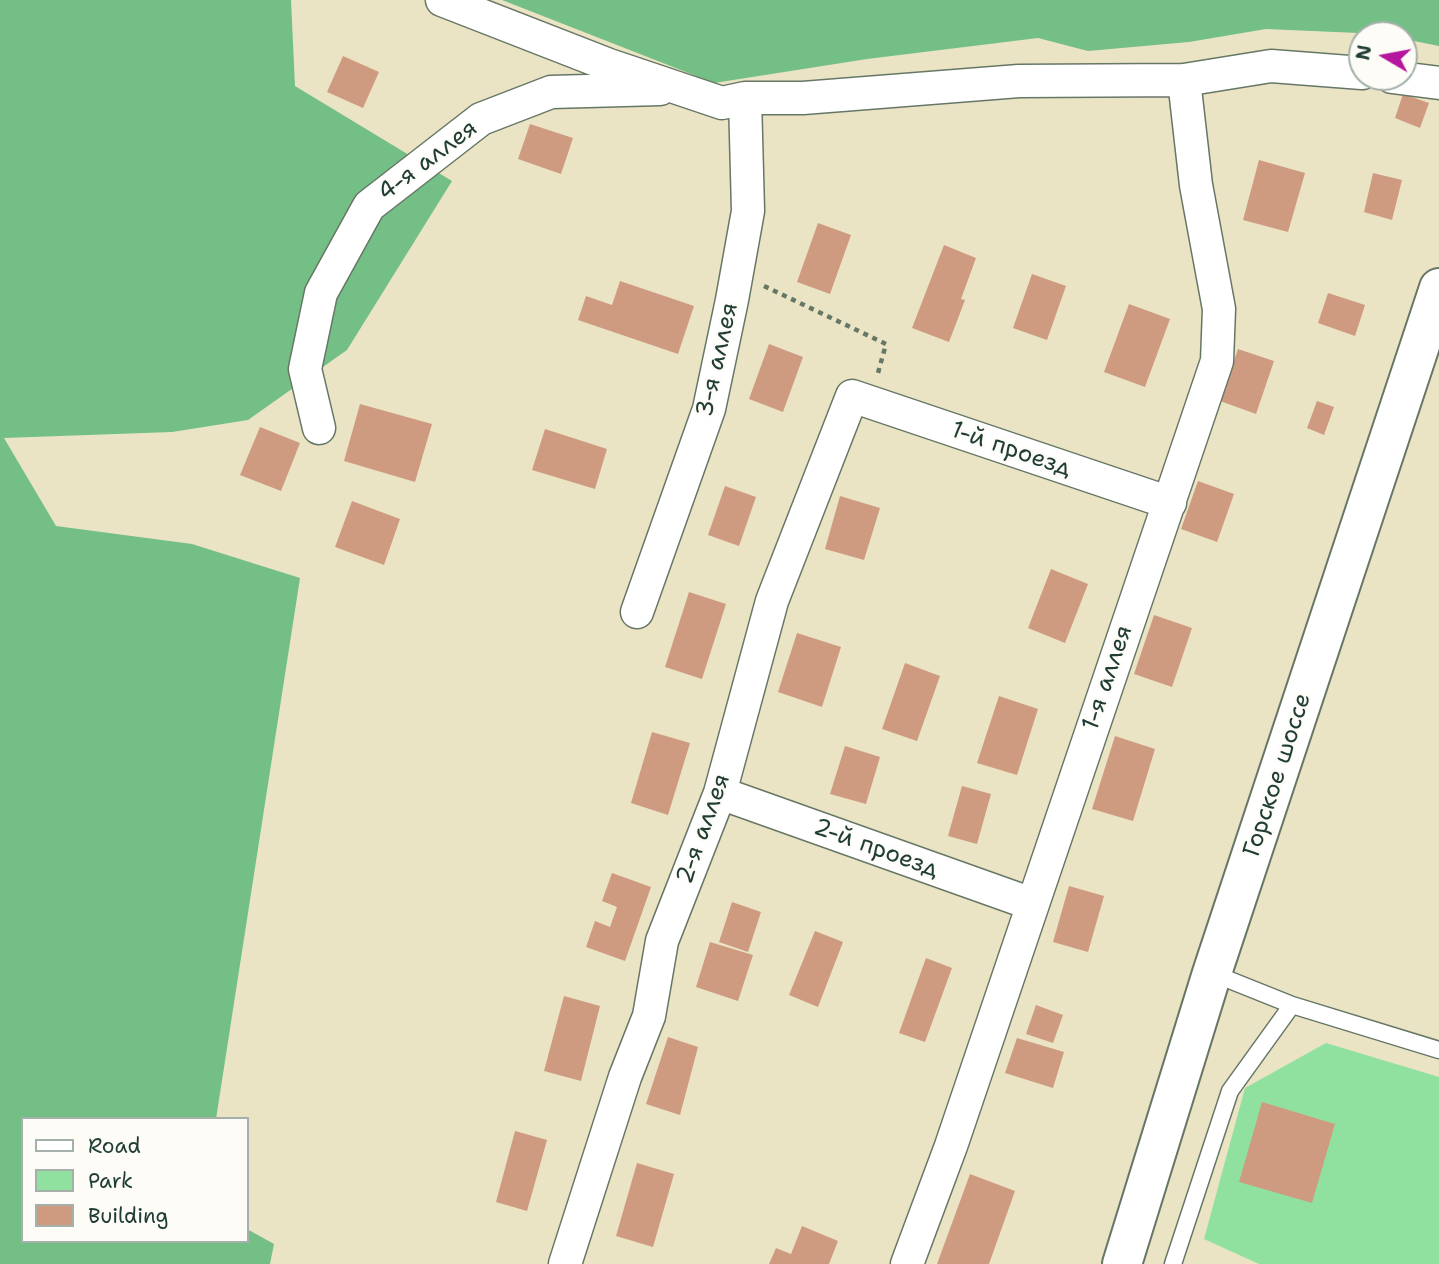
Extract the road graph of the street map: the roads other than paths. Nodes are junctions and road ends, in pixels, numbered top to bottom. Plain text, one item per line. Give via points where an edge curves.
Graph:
1 (442, 0) edge
2 (1348, 72) edge
3 (1184, 80) junction
4 (1418, 80) edge
5 (1439, 83) edge
6 (678, 89) junction
7 (745, 98) junction
8 (1439, 288) edge
9 (852, 396) joint
10 (319, 428) dead end
11 (1170, 503) junction
12 (637, 612) dead end
13 (720, 793) junction
14 (1032, 904) junction
15 (1212, 973) junction
16 (1292, 1004) junction
17 (1439, 1050) edge
18 (565, 1264) edge
19 (907, 1264) edge
20 (1122, 1264) edge
21 (1173, 1264) edge

1 - 6 street
2 - 3 street via 1272,66
3 - 7 street via 1019,81 803,98
3 - 11 street, 1-я аллея via 1196,186 1219,309 1217,361
4 - 5 street
6 - 7 street via 722,103
6 - 10 street, 4-я аллея via 551,92 481,119 369,206 321,293 305,369
7 - 12 street, 3-я аллея via 748,211 729,314 709,409
8 - 15 main road, Горское шоссе
9 - 11 street, 1-й проезд
9 - 13 street, 2-я аллея via 772,601
11 - 14 street, 1-я аллея
13 - 14 street, 2-й проезд
13 - 18 street, 2-я аллея via 662,941 649,1016
14 - 19 street, 1-я аллея
15 - 16 lane
15 - 20 main road, Горское шоссе
16 - 17 lane
16 - 21 lane via 1230,1091

